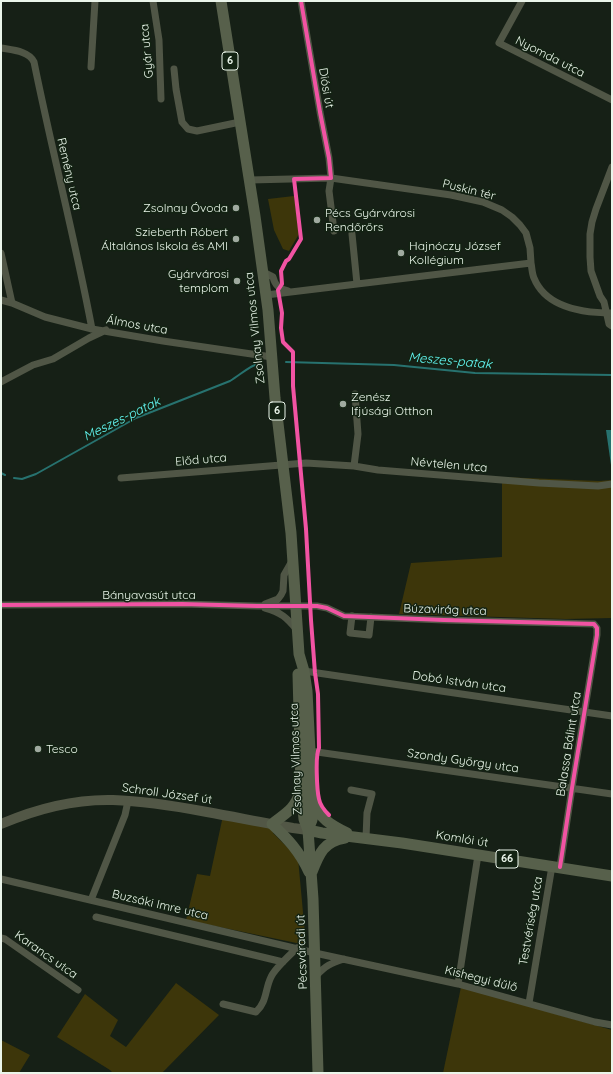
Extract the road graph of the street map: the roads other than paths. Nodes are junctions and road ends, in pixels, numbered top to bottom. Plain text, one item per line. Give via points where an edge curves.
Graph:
1 (96, 1) edge
2 (153, 1) edge
3 (221, 1) edge
4 (301, 1) edge
5 (522, 1) edge
6 (1, 48) edge
7 (91, 68) dead end
8 (174, 69) dead end
9 (161, 99) dead end
10 (612, 100) edge
11 (240, 122) junction
12 (612, 167) edge
13 (331, 178) junction
14 (250, 180) junction
15 (334, 232) dead end
16 (352, 234) dead end
17 (1, 253) edge
18 (531, 263) junction
19 (263, 272) junction
20 (357, 284) junction
21 (294, 292) junction
22 (266, 295) junction
23 (1, 300) edge
24 (12, 303) junction
25 (609, 313) edge
26 (612, 326) edge
27 (92, 328) junction
28 (106, 330) junction
29 (272, 357) junction
30 (1, 382) edge
31 (355, 394) dead end
32 (284, 465) junction
33 (354, 466) junction
34 (120, 478) dead end
35 (612, 484) edge
36 (293, 559) junction
37 (1, 605) edge
38 (258, 606) junction
39 (296, 606) junction
40 (352, 616) junction
41 (371, 617) junction
42 (594, 624) joint
43 (297, 631) junction
44 (299, 654) junction
45 (304, 671) junction
46 (584, 712) junction
47 (612, 716) edge
48 (310, 750) junction
49 (572, 788) junction
50 (301, 789) junction
51 (351, 790) dead end
52 (312, 792) junction
53 (612, 794) edge
54 (128, 801) junction
55 (1, 824) edge
56 (272, 824) junction
57 (308, 830) junction
58 (354, 837) junction
59 (366, 838) junction
60 (478, 855) junction
61 (556, 867) junction
62 (311, 876) junction
63 (612, 876) edge
64 (1, 879) edge
65 (92, 900) junction
66 (96, 917) dead end
67 (1, 938) edge
68 (297, 948) junction
69 (315, 953) junction
70 (344, 959) junction
71 (283, 962) junction
72 (316, 976) junction
73 (458, 984) junction
74 (78, 990) dead end
75 (529, 1003) junction
76 (223, 1004) dead end
77 (612, 1025) edge
78 (318, 1073) edge

1 - 7 street
2 - 9 street, Gyár utca via 159,40
3 - 11 main road, Zsolnay Vilmos utca / 6
4 - 13 street, Diósi út
5 - 10 street, Nyomda utca via 500,44
6 - 27 street, Remény utca via 27,54 34,62
8 - 11 street via 182,122 188,129 197,130
11 - 14 main road, Zsolnay Vilmos utca / 6
12 - 25 street via 596,209 590,234 591,271
13 - 14 street, Puskin tér
13 - 15 street, Diósi út via 329,191
13 - 18 street, Puskin tér via 451,195 483,202 502,210 526,233
14 - 19 main road, Zsolnay Vilmos utca / 6
16 - 20 street
17 - 24 street
18 - 20 street
18 - 25 street, Puskin tér via 534,278 540,288 556,302 589,312
19 - 21 street via 272,277 278,287
19 - 22 main road, Zsolnay Vilmos utca / 6
20 - 21 street
21 - 22 street
22 - 29 main road, Zsolnay Vilmos utca / 6
23 - 24 street, Álmos utca
24 - 27 street, Álmos utca via 45,317
25 - 26 street via 609,324
27 - 28 street, Álmos utca
28 - 29 street, Álmos utca
28 - 30 street via 53,359 33,365
29 - 32 main road, Zsolnay Vilmos utca / 6
31 - 33 street via 358,434
32 - 33 street, Névtelen utca via 306,463
32 - 34 street, Előd utca
32 - 36 main road, Zsolnay Vilmos utca / 6
33 - 35 street, Névtelen utca via 539,483 598,486
36 - 38 street via 284,575 282,595
36 - 39 main road, Zsolnay Vilmos utca / 6
37 - 38 street, Bányavasút utca
38 - 39 street, Bányavasút utca
38 - 43 street via 284,616
39 - 40 street, Búzavirág utca via 317,606 344,616
39 - 43 main road, Zsolnay Vilmos utca / 6
40 - 41 street, Búzavirág utca
40 - 41 street via 350,633 369,635
41 - 42 street, Búzavirág utca
42 - 46 street, Balassa Bálint utca via 597,635
43 - 44 main road, Zsolnay Vilmos utca / 6
44 - 45 main road, Zsolnay Vilmos utca / 6
44 - 50 main road, Zsolnay Vilmos utca / 6
45 - 46 street, Dobó István utca
45 - 48 main road, Zsolnay Vilmos utca / 6
46 - 47 street, Dobó István utca
46 - 49 street, Balassa Bálint utca
48 - 49 street, Szondy György utca
48 - 52 main road, Zsolnay Vilmos utca / 6
49 - 53 street, Szondy György utca
49 - 61 street, Balassa Bálint utca
50 - 56 main road via 294,806
50 - 57 main road, Zsolnay Vilmos utca / 6 via 304,819
51 - 59 street via 372,794 367,813
52 - 57 main road, Zsolnay Vilmos utca / 6 via 312,820
52 - 58 main road via 317,809 324,820
54 - 55 main road, Schroll József út via 62,805 29,813
54 - 56 main road, Schroll József út via 159,803
54 - 65 street
56 - 57 main road, Schroll József út
56 - 62 main road via 295,847
57 - 58 main road, Komlói út / 66
57 - 62 main road, Pécsváradi út / 6
58 - 59 main road, Komlói út / 66
58 - 62 main road via 328,843 318,856
59 - 60 main road, Komlói út / 66
60 - 61 main road, Komlói út / 66
60 - 73 street
61 - 63 main road, Komlói út / 66
61 - 75 street, Testvériség utca
62 - 69 main road, Pécsváradi út / 6
64 - 65 street, Buzsáki Imre utca
65 - 68 street, Buzsáki Imre utca
66 - 71 street
67 - 74 street, Karancs utca
68 - 69 street, Buzsáki Imre utca
68 - 71 street
69 - 70 street, Kishegyi dűlő
69 - 72 main road, Pécsváradi út / 6
70 - 72 street via 329,964
70 - 73 street, Kishegyi dűlő
71 - 76 street via 271,976 261,1007 256,1012
72 - 78 main road, Pécsváradi út / 6
73 - 75 street, Kishegyi dűlő
75 - 77 street, Kishegyi dűlő

